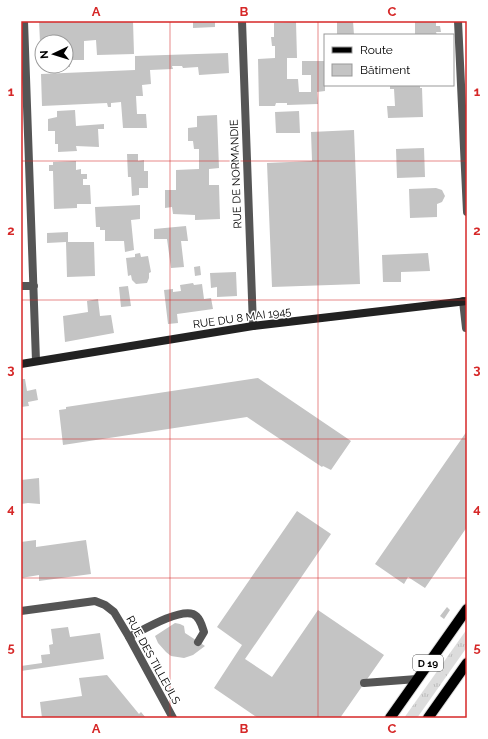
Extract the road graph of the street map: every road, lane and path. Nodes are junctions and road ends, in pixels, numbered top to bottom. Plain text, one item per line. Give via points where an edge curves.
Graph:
1 (24, 21) edge
2 (242, 21) edge
3 (458, 21) edge
4 (467, 212) edge
5 (21, 286) edge
6 (34, 286) junction
7 (465, 301) edge
8 (253, 326) junction
9 (466, 328) edge
10 (36, 361) junction
11 (21, 364) edge
12 (467, 609) edge
13 (21, 611) edge
14 (129, 637) junction
15 (198, 642) dead end
16 (467, 662) edge
17 (417, 678) junction
18 (364, 683) dead end
19 (173, 718) edge
20 (390, 718) edge
21 (428, 718) edge

1 - 6 street
2 - 8 street, RUE DE NORMANDIE
3 - 4 street
5 - 6 street
6 - 10 street
7 - 8 street, RUE DU 8 MAI 1945
7 - 9 street
8 - 10 street, RUE DU 8 MAI 1945
10 - 11 street, RUE DU 8 MAI 1945
12 - 17 main road, D 19
13 - 14 street, RUE DES TILLEULS via 95,601 114,612
14 - 15 street via 182,613 194,614 201,622 204,632
14 - 19 street, RUE DES TILLEULS
16 - 21 main road, D 19
17 - 18 street
17 - 20 main road, D 19

